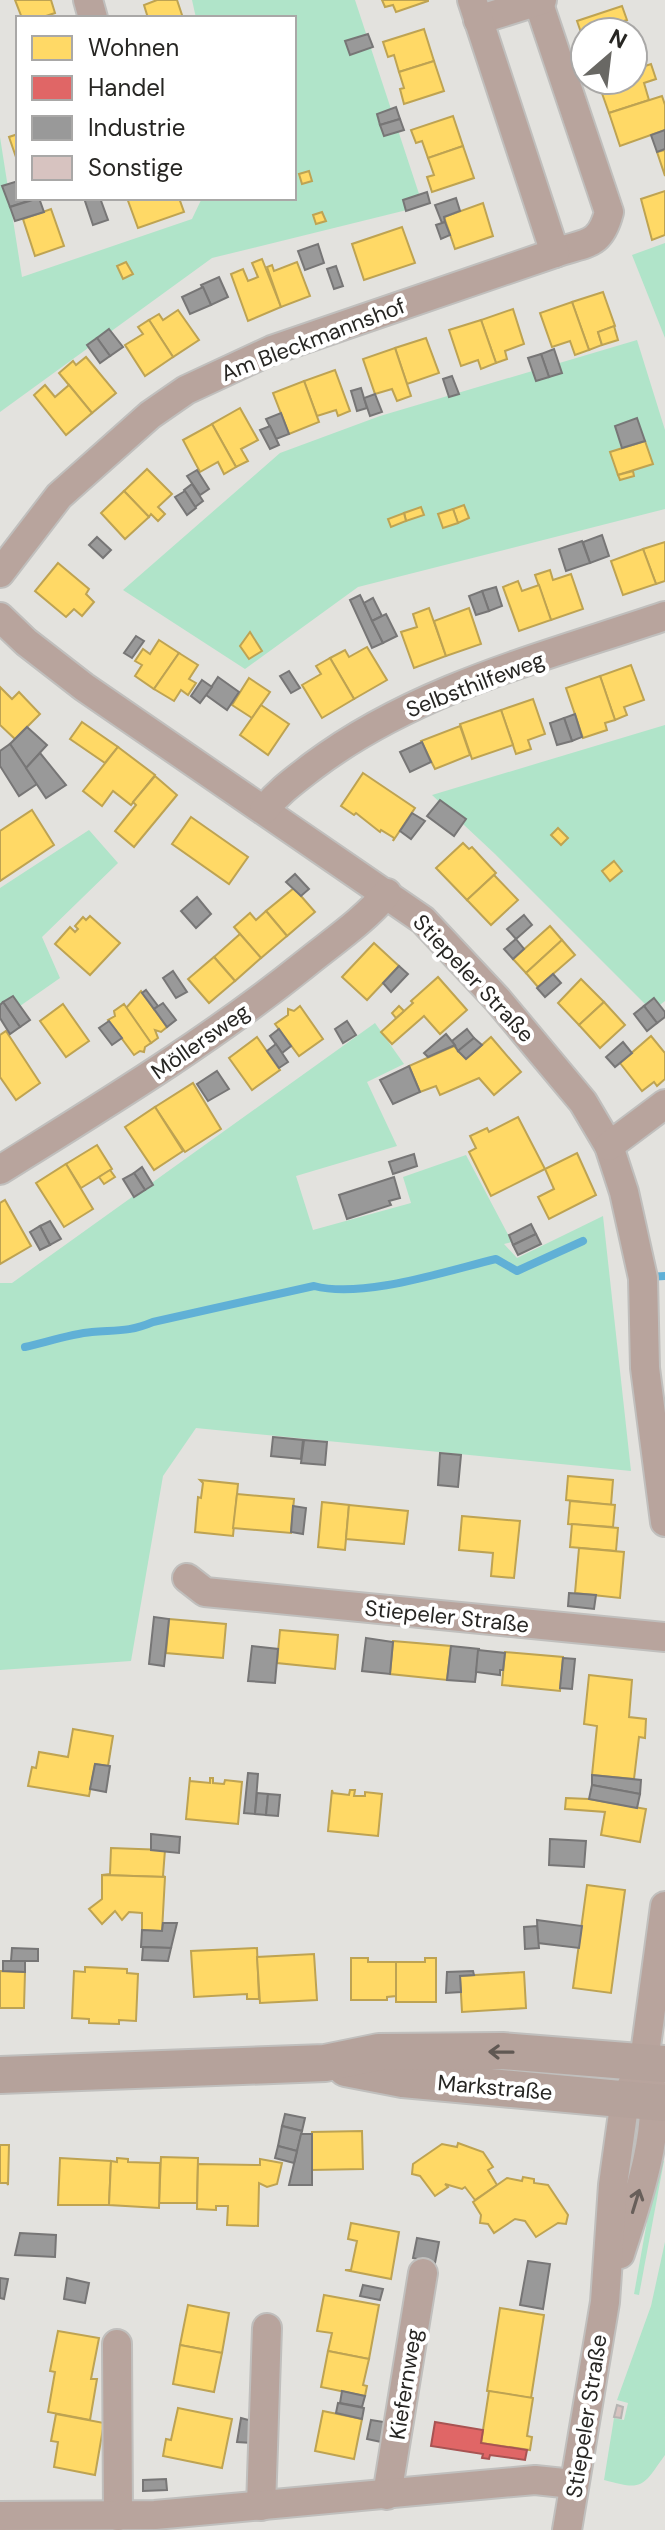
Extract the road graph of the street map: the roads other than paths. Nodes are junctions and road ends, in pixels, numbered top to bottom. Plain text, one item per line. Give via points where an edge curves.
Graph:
1 (540, 1) edge
2 (475, 10) edge
3 (555, 253) junction
4 (0, 573) edge
5 (665, 616) edge
6 (0, 617) edge
7 (264, 810) junction
8 (387, 893) junction
9 (665, 1104) edge
10 (609, 1146) junction
11 (0, 1170) edge
12 (665, 1522) edge
13 (187, 1578) dead end
14 (665, 1637) edge
15 (665, 1906) edge
16 (655, 2062) edge
17 (325, 2063) junction
18 (0, 2075) edge
19 (648, 2101) edge
20 (423, 2273) dead end
21 (267, 2328) dead end
22 (117, 2344) dead end
23 (573, 2484) junction
24 (387, 2495) junction
25 (261, 2506) junction
26 (0, 2516) edge
27 (118, 2516) junction
28 (156, 2522) edge
29 (567, 2530) edge

1 - 2 street
1 - 3 street, Am Bleckmannshof via 609,212 598,238
2 - 3 street
3 - 4 street, Am Bleckmannshof via 272,350 186,390 59,496
5 - 7 street, Selbsthilfeweg via 453,688 385,719 331,752 276,794
6 - 7 street, Stiepeler Straße via 84,687
7 - 8 street, Stiepeler Straße
8 - 10 street, Stiepeler Straße via 423,920 497,999 583,1102
8 - 11 street, Möllersweg via 294,973 188,1052
9 - 10 street
10 - 12 street, Stiepeler Straße via 643,1278 645,1368
13 - 14 street, Stiepeler Straße via 205,1592
15 - 16 street, Stiepeler Straße
16 -> 17 main road, Markstraße via 502,2051 379,2052
16 - 19 street, Stiepeler Straße
17 - 18 main road, Markstraße
17 - 19 main road, Markstraße via 403,2079
19 - 23 street, Stiepeler Straße via 613,2185 605,2302
20 - 24 street, Kiefernweg
21 - 25 street
22 - 27 street
23 - 24 street via 535,2480
23 - 29 street, Stiepeler Straße
24 - 25 street
25 - 28 street
26 - 27 street
27 - 28 street

